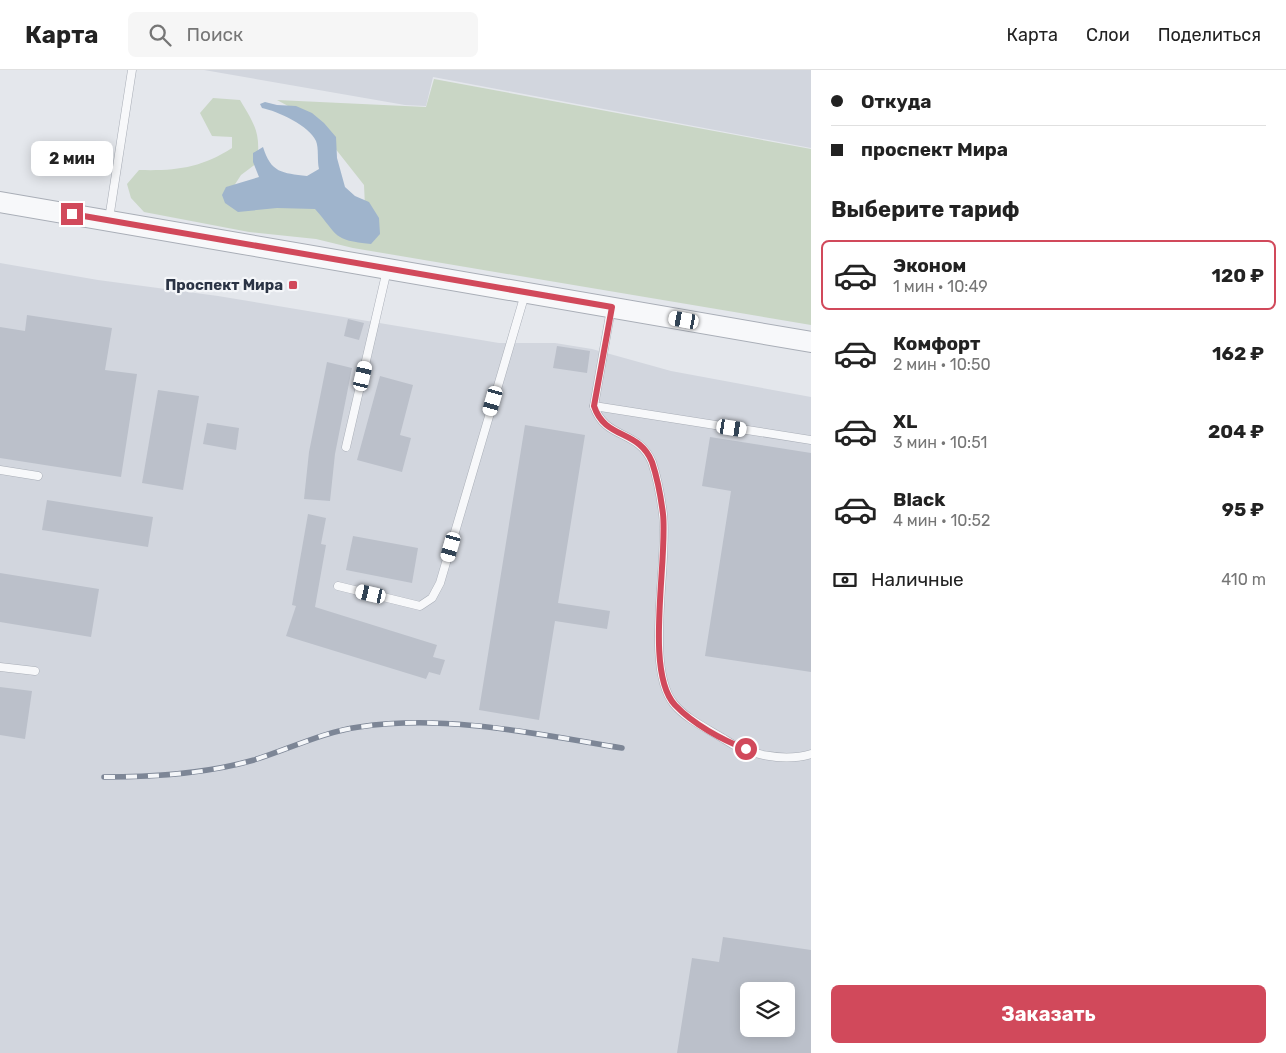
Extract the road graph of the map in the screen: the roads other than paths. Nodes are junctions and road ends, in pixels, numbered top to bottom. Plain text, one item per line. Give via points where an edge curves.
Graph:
1 (132, 70) edge
2 (0, 202) edge
3 (109, 219) junction
4 (387, 268) junction
5 (525, 292) junction
6 (612, 307) junction
7 (811, 342) edge
8 (594, 406) junction
9 (811, 440) edge
10 (346, 447) dead end
11 (0, 470) edge
12 (38, 476) dead end
13 (338, 586) dead end
14 (0, 667) edge
15 (35, 671) dead end
16 (811, 754) edge

1 - 3 lane
2 - 3 street
3 - 4 street
4 - 5 street
4 - 10 lane
5 - 6 street
5 - 13 lane via 440,583 432,598 420,606
6 - 7 street
6 - 8 lane
8 - 9 lane
8 - 16 lane via 598,418 608,428 627,435 651,461 663,515 660,676 674,704 729,743 763,755 801,757
11 - 12 lane
14 - 15 lane

